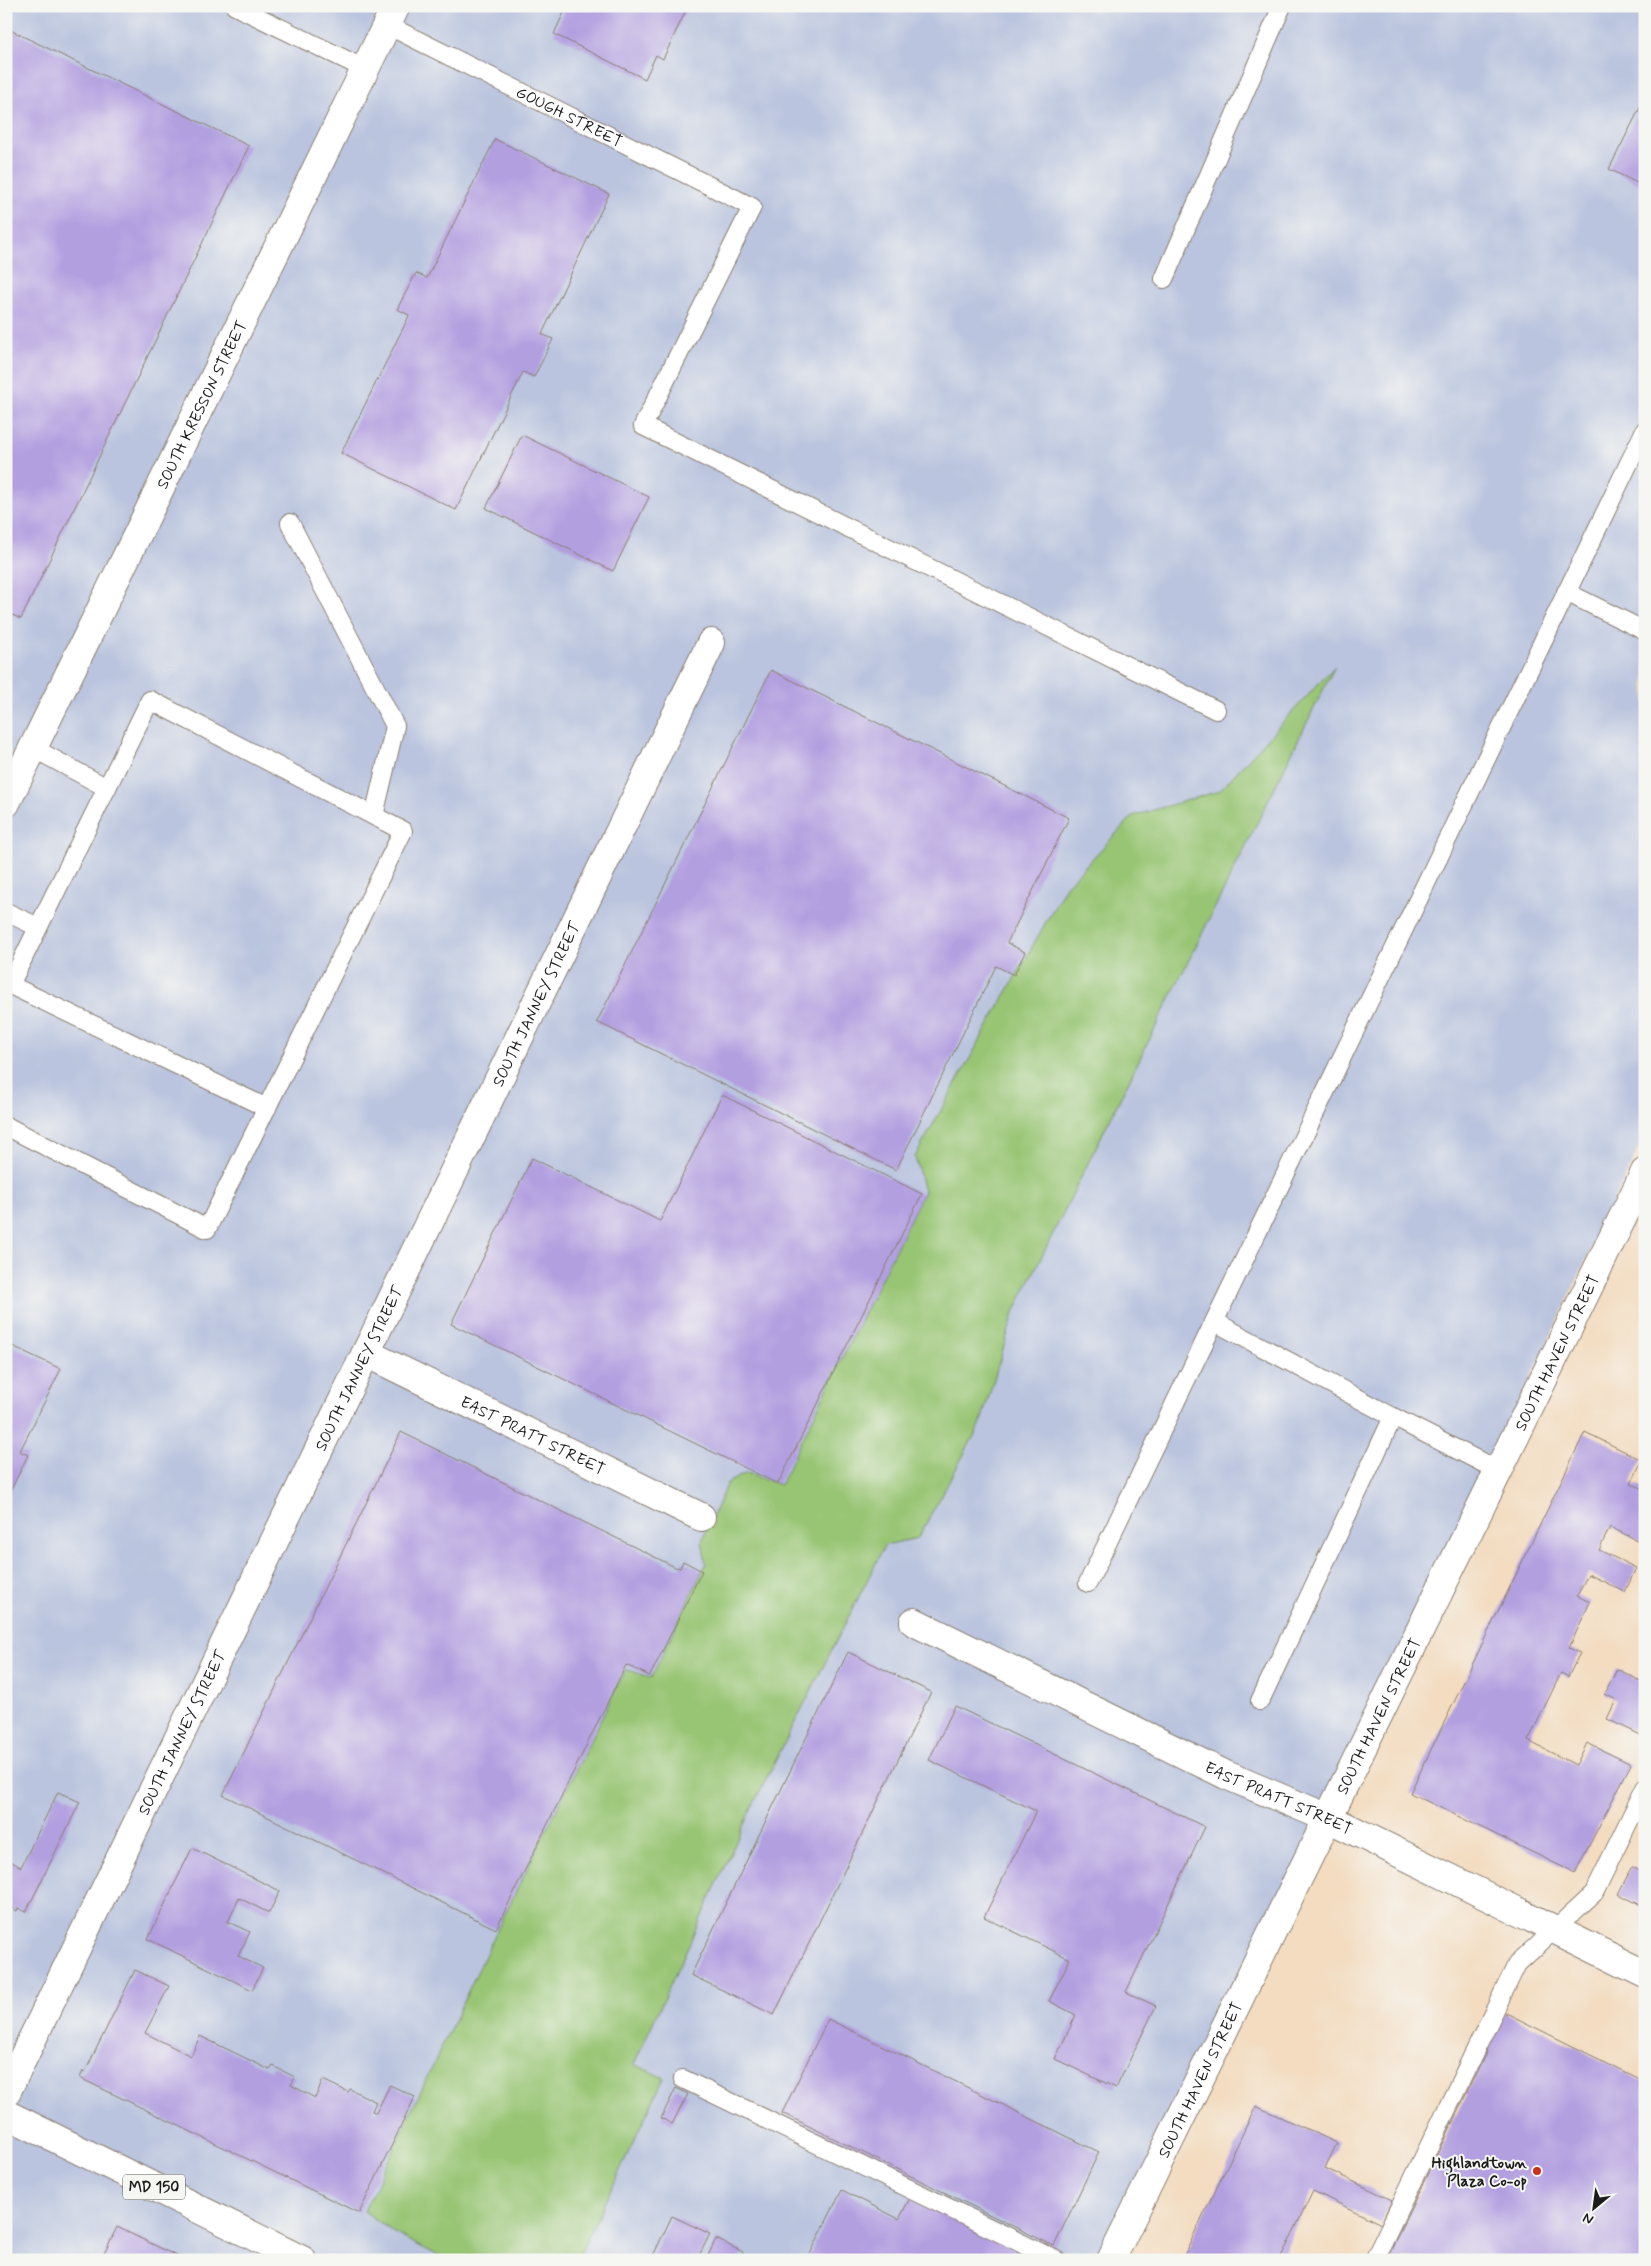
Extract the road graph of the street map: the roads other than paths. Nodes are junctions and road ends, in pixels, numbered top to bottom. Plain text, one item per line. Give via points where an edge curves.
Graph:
1 (235, 6) edge
2 (1282, 6) edge
3 (391, 15) edge
4 (365, 69) junction
5 (1164, 279) dead end
6 (1645, 430) edge
7 (290, 523) dead end
8 (1566, 592) junction
9 (1645, 631) edge
10 (712, 643) dead end
11 (1216, 710) dead end
12 (33, 748) junction
13 (107, 788) junction
14 (7, 797) edge
15 (374, 816) junction
16 (6, 912) edge
17 (38, 927) junction
18 (266, 1108) junction
19 (6, 1126) edge
20 (1645, 1172) edge
21 (1215, 1322) junction
22 (366, 1353) junction
23 (1393, 1417) junction
24 (1498, 1470) junction
25 (701, 1517) dead end
26 (1088, 1584) dead end
27 (914, 1622) dead end
28 (1260, 1701) dead end
29 (1645, 1788) edge
30 (1328, 1818) junction
31 (1555, 1930) junction
32 (1645, 1974) edge
33 (683, 2079) dead end
34 (6, 2094) edge
35 (6, 2114) edge
36 (302, 2260) edge
37 (1056, 2260) edge
38 (1111, 2260) edge
39 (1374, 2260) edge

1 - 4 lane
2 - 5 lane
3 - 4 street, SOUTH KRESSON STREET
3 - 11 lane, GOUGH STREET via 752,207 643,426
4 - 12 street, SOUTH KRESSON STREET
6 - 8 lane
7 - 15 lane via 395,726
8 - 9 lane
8 - 21 lane
10 - 22 street, SOUTH JANNEY STREET
12 - 13 lane
12 - 14 street, SOUTH KRESSON STREET
13 - 15 lane via 150,700
13 - 17 lane
15 - 18 lane via 403,831
16 - 17 lane
17 - 18 lane via 10,984
18 - 19 lane via 207,1229
20 - 24 street, SOUTH HAVEN STREET
21 - 23 lane
21 - 26 lane
22 - 25 street, EAST PRATT STREET
22 - 34 street, SOUTH JANNEY STREET
23 - 24 lane
23 - 28 lane
24 - 30 street, SOUTH HAVEN STREET
27 - 30 street, EAST PRATT STREET via 1226,1775
29 - 31 lane via 1594,1893
30 - 31 street, EAST PRATT STREET
30 - 38 street, SOUTH HAVEN STREET
31 - 32 street, EAST PRATT STREET
31 - 39 lane via 1517,1964
33 - 37 lane
35 - 36 street, MD 150

